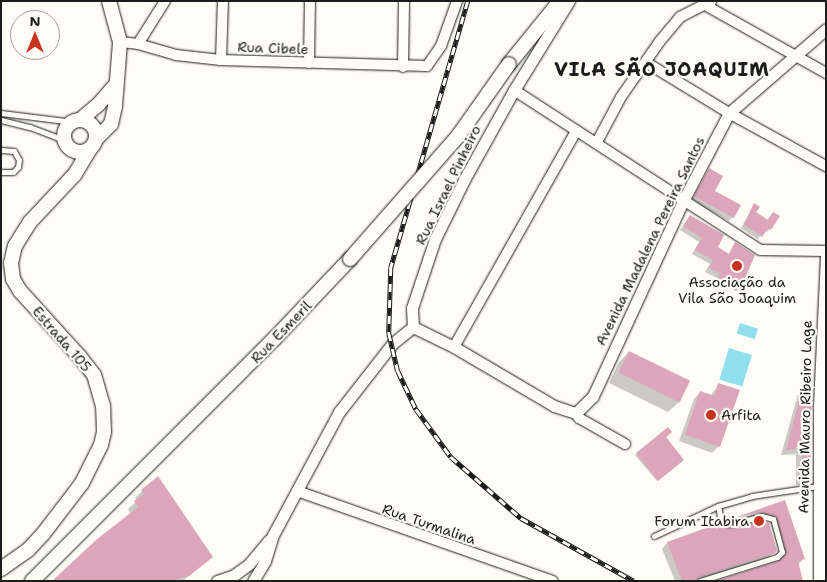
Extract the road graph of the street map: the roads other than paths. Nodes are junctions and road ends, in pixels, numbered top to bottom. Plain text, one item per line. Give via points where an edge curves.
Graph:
1 (109, 1) edge
2 (165, 1) edge
3 (223, 1) edge
4 (310, 1) edge
5 (404, 1) edge
6 (457, 1) edge
7 (560, 1) edge
8 (568, 1) edge
9 (708, 3) edge
10 (826, 29) edge
11 (120, 42) junction
12 (138, 44) junction
13 (796, 57) junction
14 (221, 60) junction
15 (309, 63) junction
16 (646, 63) junction
17 (403, 67) junction
18 (826, 73) edge
19 (116, 84) junction
20 (514, 90) junction
21 (1, 113) edge
22 (729, 113) junction
23 (1, 120) edge
24 (76, 121) junction
25 (577, 130) junction
26 (596, 142) junction
27 (66, 144) junction
28 (93, 144) junction
29 (1, 150) edge
30 (826, 166) edge
31 (1, 172) edge
32 (64, 184) junction
33 (684, 199) junction
34 (826, 253) edge
35 (413, 327) junction
36 (454, 347) junction
37 (576, 413) junction
38 (625, 444) dead end
39 (818, 486) junction
40 (297, 491) junction
41 (718, 506) junction
42 (273, 535) junction
43 (654, 536) dead end
44 (1, 569) edge
45 (231, 578) edge
46 (32, 581) edge
47 (217, 581) edge
48 (249, 581) edge
49 (254, 581) edge
50 (553, 581) edge
51 (700, 581) edge
52 (818, 581) edge

1 - 11 main road, Estrada 105
2 - 12 street
3 - 14 street
4 - 15 street
5 - 17 street
6 - 17 street, Rua Cibele via 441,46 427,66
7 - 46 main road, Rua Esmeril, bridge via 458,136 350,258 275,338
8 - 20 street, Rua Israel Pinheiro
9 - 13 street
9 - 16 street via 680,17
10 - 13 street, Avenida Madalena Pereira Santos
11 - 12 street, Rua Cibele
11 - 19 main road, Estrada 105
12 - 14 street, Rua Cibele via 176,55
13 - 18 street
13 - 22 street, Avenida Madalena Pereira Santos
14 - 15 street, Rua Cibele
15 - 17 street, Rua Cibele
16 - 22 street
16 - 26 street via 621,96
19 - 24 main road via 98,105
19 - 28 main road, Estrada 105 via 116,106 111,124
20 - 25 street
20 - 35 street, Rua Israel Pinheiro via 435,239 412,308
21 - 24 lane
22 - 30 street
22 - 33 street, Avenida Madalena Pereira Santos
23 - 27 lane via 30,127
24 - 27 main road via 67,126
24 - 28 main road via 92,126
25 - 26 street
25 - 36 street
26 - 33 street
27 - 28 main road via 75,151 83,152
27 - 32 main road, Estrada 105 via 70,166
28 - 32 main road, Estrada 105 via 84,162
29 - 31 lane via 14,151 19,160 13,172
32 - 44 main road, Estrada 105 via 30,222 15,246 11,263 13,279 94,375 103,406 104,432 82,483 28,550
33 - 34 street via 760,250
33 - 37 street, Avenida Madalena Pereira Santos via 593,396
34 - 39 street, Avenida Mauro Ribeiro Lage via 821,320
35 - 36 street
35 - 40 street via 393,344 339,412
36 - 37 street via 554,406
37 - 38 street via 579,418
39 - 41 lane via 773,491
39 - 52 street, Avenida Mauro Ribeiro Lage
40 - 42 street
40 - 50 street, Rua Turmalina
41 - 43 lane
41 - 51 lane via 720,516 732,524 762,516 773,519 782,552 777,557
42 - 45 street via 249,564
42 - 49 street via 265,561
45 - 47 street
45 - 48 street via 244,575

